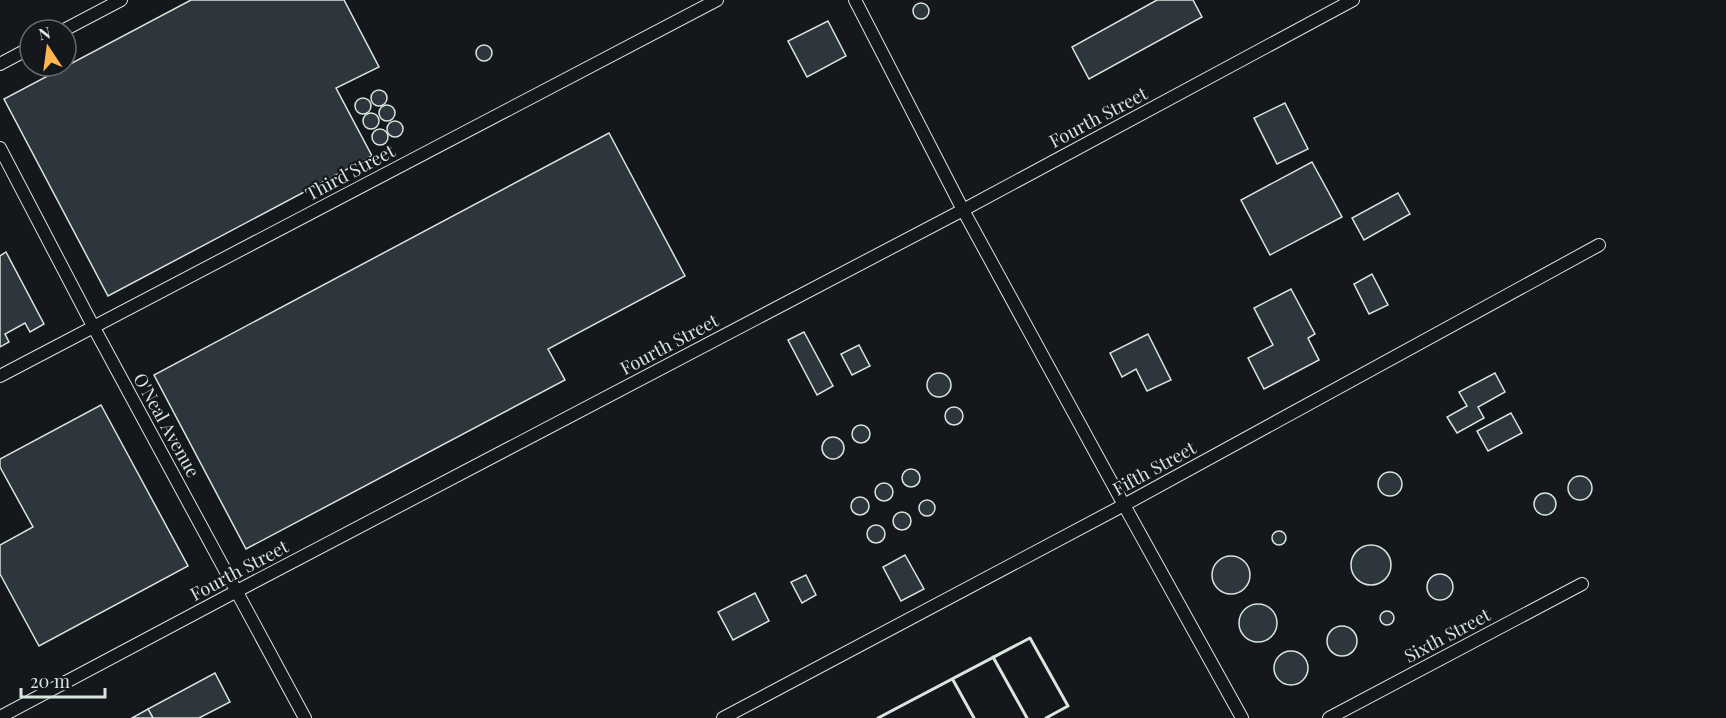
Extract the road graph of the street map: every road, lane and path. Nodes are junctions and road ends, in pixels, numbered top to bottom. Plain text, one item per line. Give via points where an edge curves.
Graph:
1 (121, 0) edge
2 (717, 0) edge
3 (855, 0) edge
4 (1353, 0) edge
5 (78, 23) edge
6 (18, 54) edge
7 (0, 64) edge
8 (0, 148) edge
9 (963, 210) junction
10 (1599, 245) dead end
11 (93, 326) junction
12 (0, 376) edge
13 (1124, 505) junction
14 (1582, 584) dead end
15 (237, 591) junction
16 (0, 717) edge
17 (304, 718) edge
18 (723, 718) edge
19 (1242, 718) edge
20 (1329, 718) edge

1 - 5 lane
2 - 11 lane, Third Street
3 - 9 lane
4 - 9 lane, Fourth Street
6 - 7 lane
8 - 11 lane, O'Neal Avenue
9 - 13 lane
9 - 15 lane, Fourth Street
10 - 13 lane, Fifth Street
11 - 12 lane, Third Street
11 - 15 lane, O'Neal Avenue
13 - 18 lane, Fifth Street
13 - 19 lane
14 - 20 lane, Sixth Street
15 - 16 lane, Fourth Street
15 - 17 lane, O'Neal Avenue

